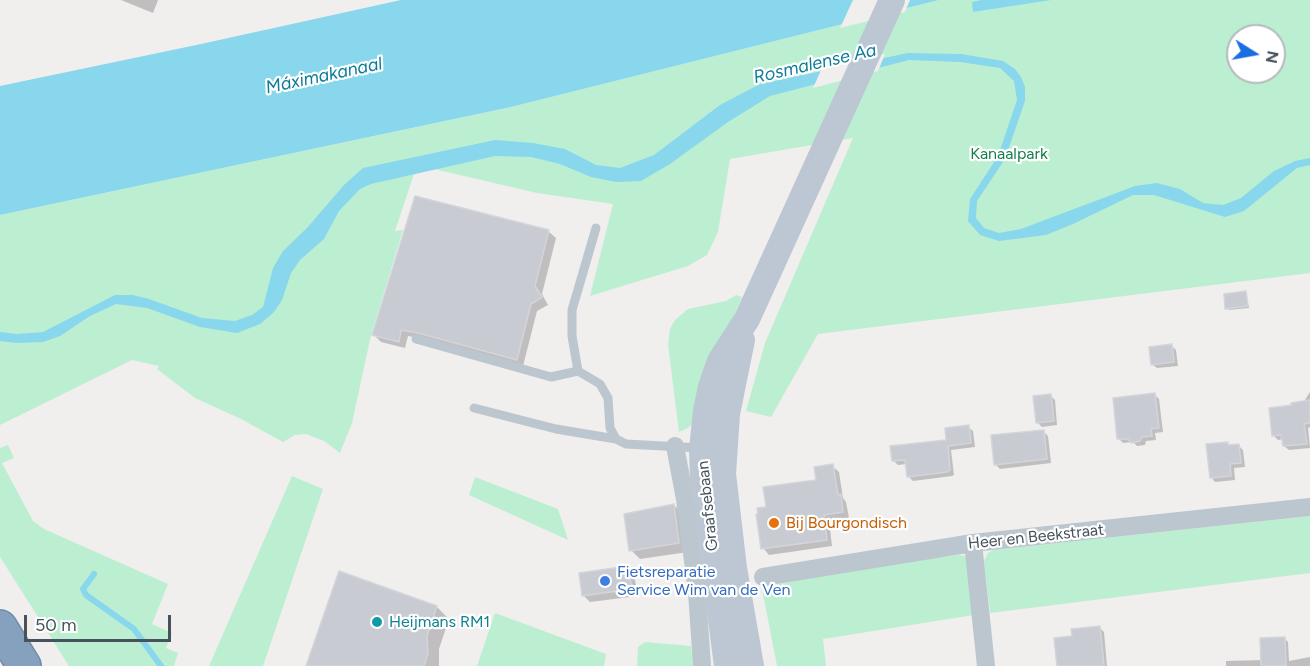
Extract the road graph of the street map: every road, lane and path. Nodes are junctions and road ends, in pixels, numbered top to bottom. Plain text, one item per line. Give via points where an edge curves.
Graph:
1 (892, 0) edge
2 (596, 228) dead end
3 (416, 339) dead end
4 (578, 371) junction
5 (474, 408) dead end
6 (616, 439) junction
7 (675, 446) junction
8 (713, 449) junction
9 (1310, 507) edge
10 (973, 543) junction
11 (763, 577) dead end
12 (0, 627) edge
13 (24, 666) edge
14 (702, 666) edge
15 (727, 666) edge
16 (751, 666) edge
17 (986, 666) edge

1 - 8 main road, Graafsebaan via 747,319 720,361 706,411
2 - 4 lane via 572,310
3 - 4 lane via 551,377
4 - 6 lane via 600,384 608,398 610,428
5 - 6 lane via 556,429
6 - 7 lane via 626,444
7 - 8 lane
7 - 14 street, Graafsebaan via 697,592
8 - 15 main road, Graafsebaan via 704,492
8 - 16 main road, Graafsebaan via 724,488
9 - 10 street, Heer en Beekstraat
10 - 11 street, Heer en Beekstraat
10 - 17 street
12 - 13 highway

